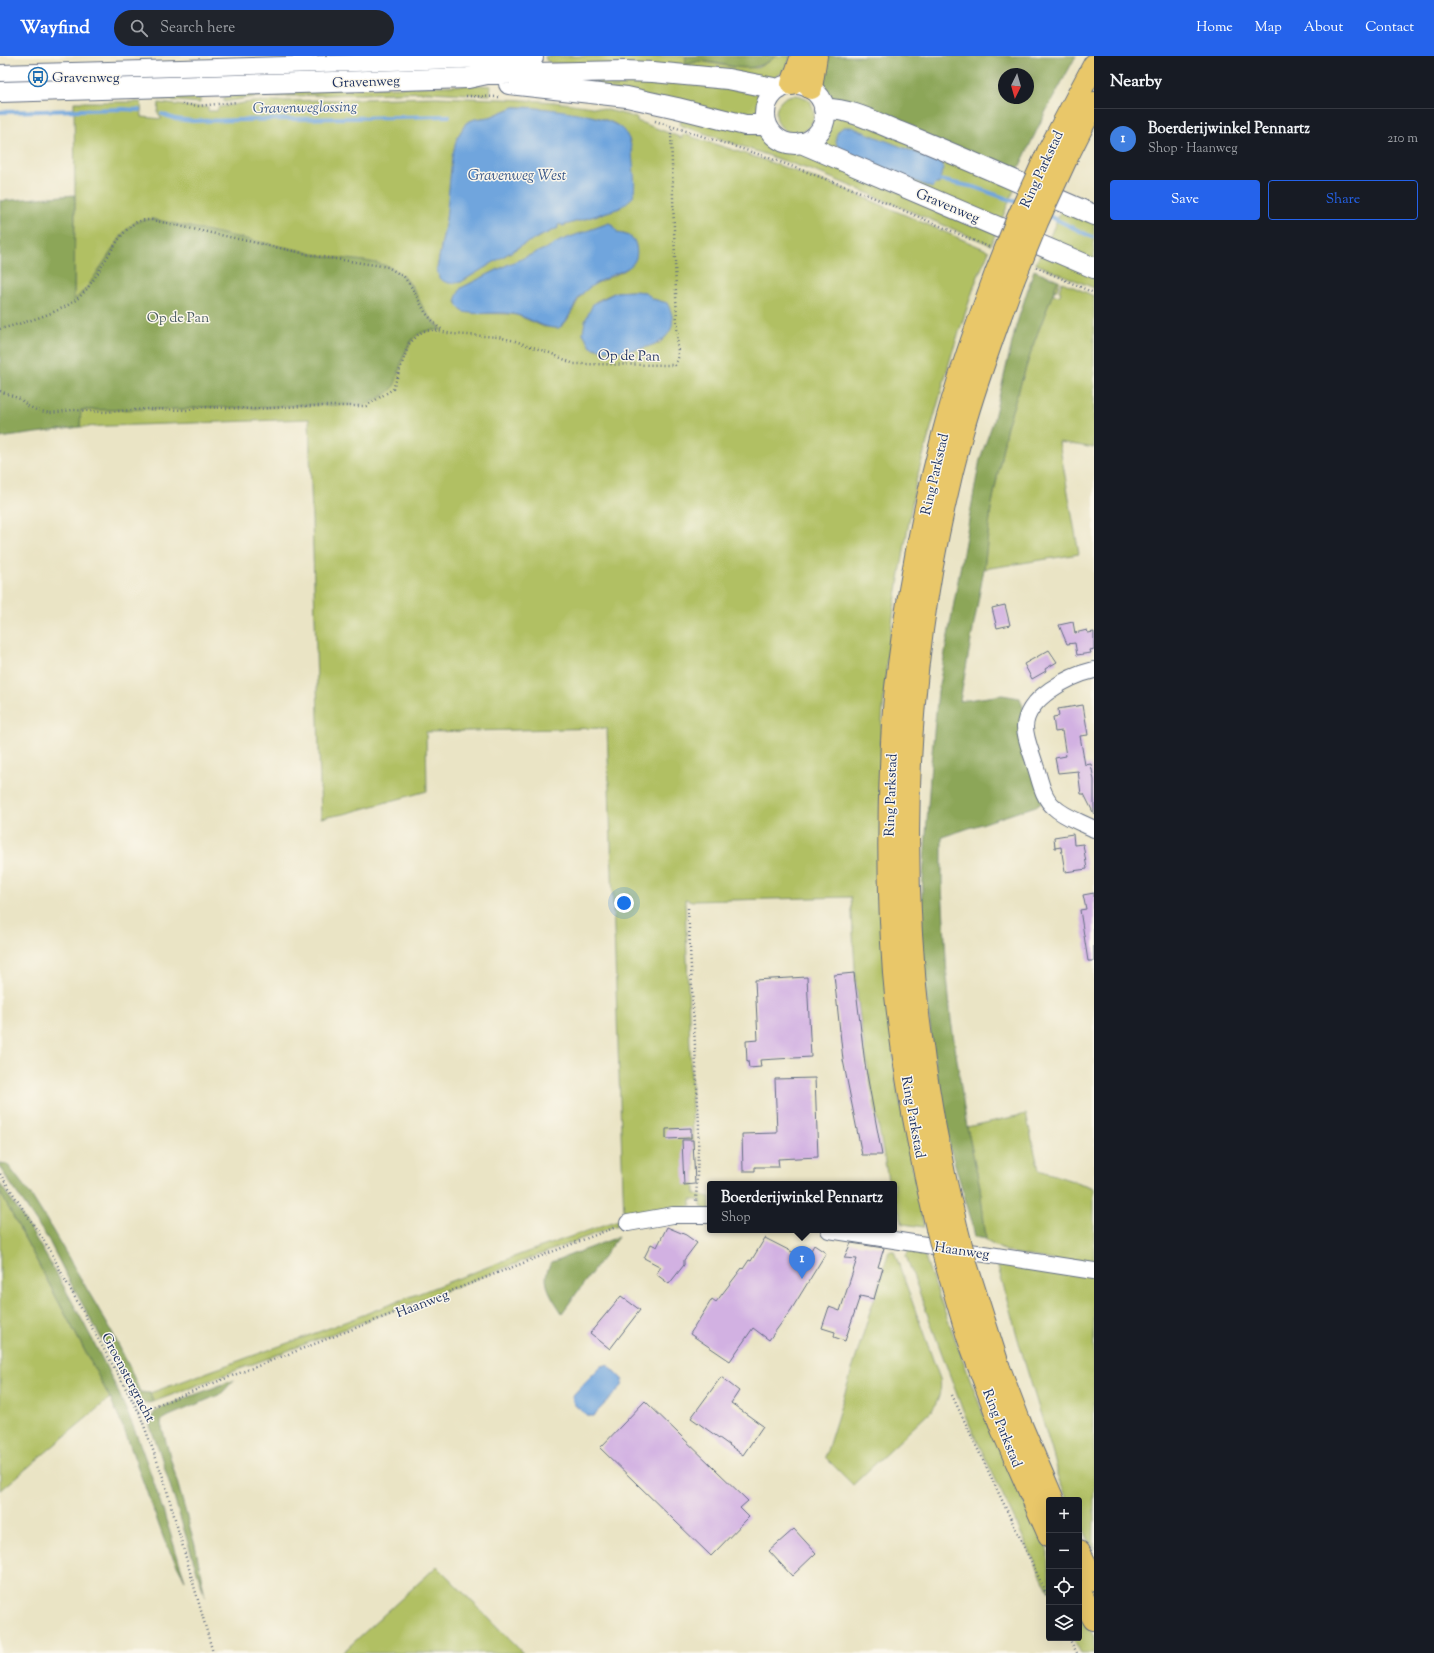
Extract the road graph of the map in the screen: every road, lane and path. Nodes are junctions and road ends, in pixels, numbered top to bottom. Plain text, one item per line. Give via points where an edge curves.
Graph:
1 (802, 56) edge
2 (816, 56) edge
3 (1089, 56) edge
4 (126, 62) edge
5 (1094, 65) edge
6 (535, 68) edge
7 (0, 73) edge
8 (794, 87) junction
9 (126, 88) junction
10 (0, 92) edge
11 (1094, 103) edge
12 (824, 109) junction
13 (1079, 122) edge
14 (767, 125) junction
15 (801, 143) junction
16 (1094, 214) edge
17 (996, 250) dead end
18 (1031, 265) dead end
19 (1094, 268) edge
20 (1094, 293) edge
21 (0, 329) edge
22 (445, 332) junction
23 (0, 391) edge
24 (1094, 670) edge
25 (1094, 829) edge
26 (688, 908) dead end
27 (0, 1174) edge
28 (703, 1214) edge
29 (628, 1223) joint
30 (848, 1233) edge
31 (956, 1263) junction
32 (1094, 1271) edge
33 (952, 1395) dead end
34 (139, 1412) junction
35 (1052, 1497) edge
36 (1048, 1533) edge
37 (1082, 1558) edge
38 (1094, 1580) edge
39 (1046, 1593) edge
40 (1082, 1597) edge
41 (1094, 1619) edge
42 (1070, 1641) edge
43 (213, 1653) edge
44 (1076, 1653) edge

1 - 8 highway
2 - 8 highway
3 - 13 highway
4 - 6 street, Gravenweg
4 - 7 street, Gravenweg
4 - 9 street
5 - 13 highway, Ring Parkstad
6 - 8 street, Gravenweg via 653,72
6 - 9 street, Gravenweg via 486,82 468,78
6 - 14 street, Gravenweg via 627,97 745,125
8 - 12 street via 820,97
8 - 14 street via 773,93 766,105
9 - 10 street, Gravenweg
11 - 13 highway, Ring Parkstad
12 - 15 street via 825,116 820,131
12 - 16 street via 842,110 870,120
13 - 31 highway, Ring Parkstad, bridge via 1057,156 1037,222 1004,277 980,374 962,432 936,545 915,684 908,837 914,979 928,1090 948,1193 947,1229
14 - 15 street via 775,137 794,144
15 - 19 street, Gravenweg
17 - 22 path, Op de Pan via 863,193 764,156 673,127 671,133 678,358 676,365 574,364 515,341
18 - 20 path
21 - 22 path via 59,309 77,300 125,232 134,223 152,220 316,256 388,267 404,277 425,312
22 - 23 path via 423,331 413,338 393,389 366,406 147,409 104,412 73,410 50,413 36,410 20,399
24 - 25 street via 1071,678 1046,694 1031,708 1025,725 1043,790 1049,802 1059,811
26 - 28 path
27 - 34 path, Groenstergracht via 50,1250
28 - 29 street via 655,1217
29 - 34 path, Haanweg
30 - 32 street, Haanweg
31 - 35 highway, Ring Parkstad
31 - 36 highway, Ring Parkstad via 968,1337 999,1423
33 - 39 path
34 - 43 path, Groenstergracht via 164,1480
37 - 38 highway
40 - 41 highway
42 - 44 path

